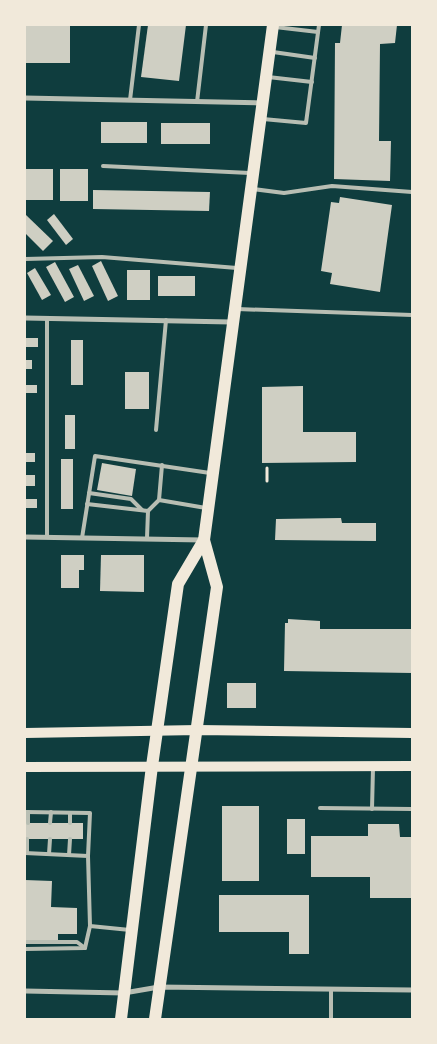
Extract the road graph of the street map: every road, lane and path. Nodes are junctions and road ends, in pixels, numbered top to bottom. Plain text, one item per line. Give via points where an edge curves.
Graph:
1 (139, 25) edge
2 (206, 25) edge
3 (319, 25) edge
4 (273, 26) edge
5 (318, 32) junction
6 (269, 52) junction
7 (315, 58) junction
8 (266, 77) junction
9 (312, 82) junction
10 (25, 98) edge
11 (130, 100) junction
12 (197, 102) junction
13 (262, 103) junction
14 (260, 119) junction
15 (103, 166) dead end
16 (252, 173) junction
17 (250, 189) junction
18 (412, 192) edge
19 (25, 259) edge
20 (239, 268) junction
21 (412, 315) edge
22 (232, 316) junction
23 (25, 318) edge
24 (47, 318) junction
25 (166, 320) junction
26 (156, 430) dead end
27 (162, 465) junction
28 (267, 468) dead end
29 (212, 474) junction
30 (267, 481) dead end
31 (89, 493) junction
32 (158, 500) junction
33 (87, 504) junction
34 (208, 508) junction
35 (142, 511) junction
36 (148, 511) junction
37 (25, 537) edge
38 (47, 537) junction
39 (82, 538) junction
40 (148, 538) junction
41 (204, 540) junction
42 (198, 730) junction
43 (158, 732) junction
44 (25, 733) edge
45 (412, 733) edge
46 (152, 766) junction
47 (373, 766) junction
48 (412, 766) edge
49 (25, 767) edge
50 (192, 767) junction
51 (320, 808) dead end
52 (372, 809) junction
53 (412, 809) edge
54 (26, 812) edge
55 (51, 812) junction
56 (70, 813) junction
57 (28, 823) dead end
58 (50, 823) dead end
59 (70, 823) dead end
60 (27, 839) dead end
61 (50, 839) dead end
62 (70, 839) dead end
63 (26, 853) edge
64 (49, 854) junction
65 (69, 855) junction
66 (88, 856) junction
67 (90, 926) junction
68 (132, 931) junction
69 (25, 942) edge
70 (85, 948) junction
71 (25, 950) edge
72 (159, 987) junction
73 (331, 989) junction
74 (412, 990) edge
75 (25, 991) edge
76 (124, 993) junction
77 (120, 1019) edge
78 (155, 1019) edge
79 (331, 1019) edge

1 - 11 lane
2 - 12 lane
3 - 5 lane
4 - 5 lane
4 - 6 main road
5 - 7 lane
6 - 7 lane
6 - 8 main road
7 - 9 lane
8 - 9 lane
8 - 13 main road
9 - 14 lane via 306,123
10 - 11 street
11 - 12 street
12 - 13 street
13 - 14 main road
14 - 16 main road
15 - 16 lane
16 - 17 main road
17 - 18 lane via 284,193 332,186
17 - 20 main road
19 - 20 lane via 102,257
20 - 22 main road
21 - 22 lane
22 - 25 street
22 - 29 main road
23 - 24 street
24 - 25 street
24 - 38 lane
25 - 26 lane
27 - 29 lane
27 - 31 lane via 95,456
27 - 32 lane
28 - 30 path
29 - 34 main road
31 - 33 lane
31 - 35 lane via 131,499
32 - 34 lane
32 - 36 lane
33 - 35 lane
33 - 39 lane
34 - 41 main road
35 - 36 lane
36 - 40 lane
37 - 38 street
38 - 39 street
39 - 40 street
40 - 41 street
41 - 42 main road via 217,587
41 - 43 main road via 178,584
42 - 43 main road
42 - 45 main road
42 - 50 main road
43 - 44 main road
43 - 46 main road
46 - 49 main road
46 - 50 main road
46 - 68 main road
47 - 48 main road
47 - 50 main road
47 - 52 lane
50 - 72 main road
51 - 52 lane
52 - 53 lane
54 - 55 lane
54 - 57 lane
55 - 56 lane
55 - 58 lane
56 - 59 lane
56 - 66 lane via 90,813
60 - 63 lane
61 - 64 lane
62 - 65 lane
63 - 64 lane
64 - 65 lane
65 - 66 lane
66 - 67 lane
67 - 68 lane
67 - 70 lane
68 - 76 main road
69 - 70 lane via 77,942
70 - 71 lane
72 - 73 street
72 - 76 street
72 - 78 main road
73 - 74 street
73 - 79 lane
75 - 76 street
76 - 77 main road

